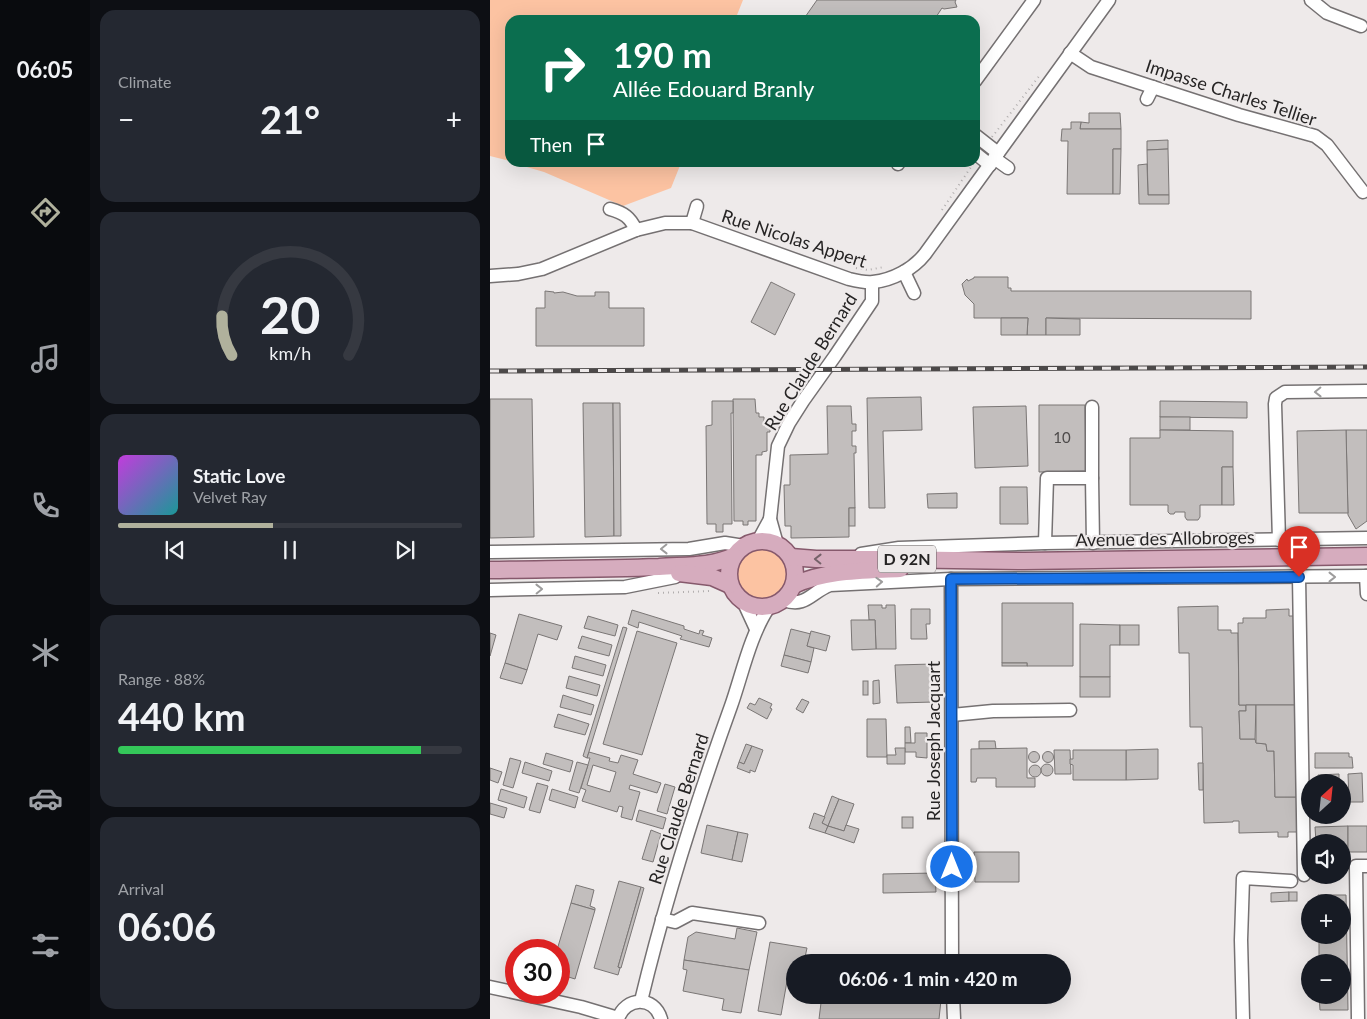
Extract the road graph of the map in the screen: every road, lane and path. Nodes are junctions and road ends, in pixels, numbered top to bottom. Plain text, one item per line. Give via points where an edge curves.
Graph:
1 (1034, 0) edge
2 (1108, 0) edge
3 (1311, 0) edge
4 (1361, 26) dead end
5 (1070, 53) junction
6 (980, 74) edge
7 (1040, 74) dead end
8 (980, 139) edge
9 (987, 144) junction
10 (980, 155) edge
11 (994, 159) junction
12 (1008, 168) dead end
13 (1363, 192) dead end
14 (697, 206) dead end
15 (610, 209) dead end
16 (692, 223) junction
17 (636, 230) junction
18 (904, 272) junction
19 (490, 276) edge
20 (872, 282) junction
21 (914, 293) dead end
22 (1367, 392) edge
23 (1092, 407) dead end
24 (1092, 478) junction
25 (770, 519) junction
26 (1367, 538) edge
27 (1278, 540) junction
28 (1045, 543) junction
29 (1093, 543) junction
30 (777, 544) junction
31 (745, 548) junction
32 (490, 552) edge
33 (894, 554) junction
34 (1367, 556) edge
35 (791, 557) junction
36 (1024, 561) junction
37 (847, 566) junction
38 (629, 568) junction
39 (490, 570) edge
40 (679, 574) junction
41 (1367, 576) edge
42 (1299, 577) junction
43 (951, 579) junction
44 (794, 585) junction
45 (723, 588) junction
46 (490, 590) edge
47 (653, 593) dead end
48 (1367, 594) edge
49 (784, 600) junction
50 (744, 603) junction
51 (769, 608) junction
52 (756, 629) junction
53 (1070, 710) dead end
54 (952, 714) junction
55 (1303, 834) edge
56 (1367, 866) edge
57 (1291, 881) dead end
58 (662, 919) junction
59 (759, 923) dead end
60 (952, 954) edge
61 (490, 987) edge
62 (641, 1001) junction
63 (953, 1004) edge
64 (618, 1018) edge
65 (661, 1019) edge
66 (954, 1019) edge
67 (1243, 1019) edge
68 (1358, 1019) edge

1 - 6 street
2 - 5 street, Rue Nicolas Appert
3 - 4 street via 1327,13
5 - 11 street, Rue Nicolas Appert
5 - 13 street, Impasse Charles Tellier via 1091,67 1150,93 1314,136 1327,144
7 - 9 path
8 - 9 street
9 - 11 street
10 - 11 street
11 - 12 street
11 - 18 street, Rue Nicolas Appert via 920,261
14 - 16 street
15 - 17 street via 625,214
16 - 17 street, Rue Nicolas Appert via 665,223
16 - 20 street, Rue Nicolas Appert via 850,279
17 - 19 street, Rue Nicolas Appert via 542,269
18 - 20 street, Rue Nicolas Appert
18 - 21 street
20 - 25 street, Rue Claude Bernard via 872,301 803,401 778,446
22 -> 27 street via 1285,392 1276,398
23 - 24 street
24 - 28 street via 1047,478
24 - 29 street
25 - 30 street, Rue Claude Bernard
25 - 31 street, Rue Claude Bernard
26 - 27 street
27 - 29 street
28 - 29 street
28 - 33 street
30 - 31 main road via 767,541
30 - 35 main road
31 -> 32 street via 726,543 689,548
31 - 38 main road via 713,563
31 - 45 main road via 729,570
33 - 36 main road, Avenue des Allobroges / D 92N
33 - 37 main road, Avenue des Allobroges / D 92N
34 - 36 main road, Avenue des Allobroges / D 92N
37 -> 35 main road, Avenue des Allobroges / D 92N
35 - 44 main road via 795,566
36 - 37 main road, Avenue des Allobroges / D 92N via 966,567
37 - 44 main road, Avenue des Allobroges / D 92N
38 - 39 main road
38 - 40 main road
40 - 45 main road via 712,577
46 -> 40 street via 625,587
42 -> 41 street
41 - 48 street
42 - 43 street
42 - 55 street
49 -> 43 street via 799,603 830,585
43 - 54 street, Rue Joseph Jacquart
44 - 49 main road
45 - 47 path
45 - 50 main road
49 - 51 main road
50 - 51 main road
50 - 52 street
51 - 52 street, Rue Claude Bernard
52 - 58 street, Rue Claude Bernard via 694,808
53 - 54 street
54 - 60 street, Rue Joseph Jacquart
56 - 68 street via 1356,866
57 - 67 street via 1243,878
58 - 59 street via 675,922 692,913
58 - 62 street, Rue Claude Bernard
61 - 64 street
62 - 64 street via 627,1005
62 - 65 street via 652,1005
63 - 66 street

